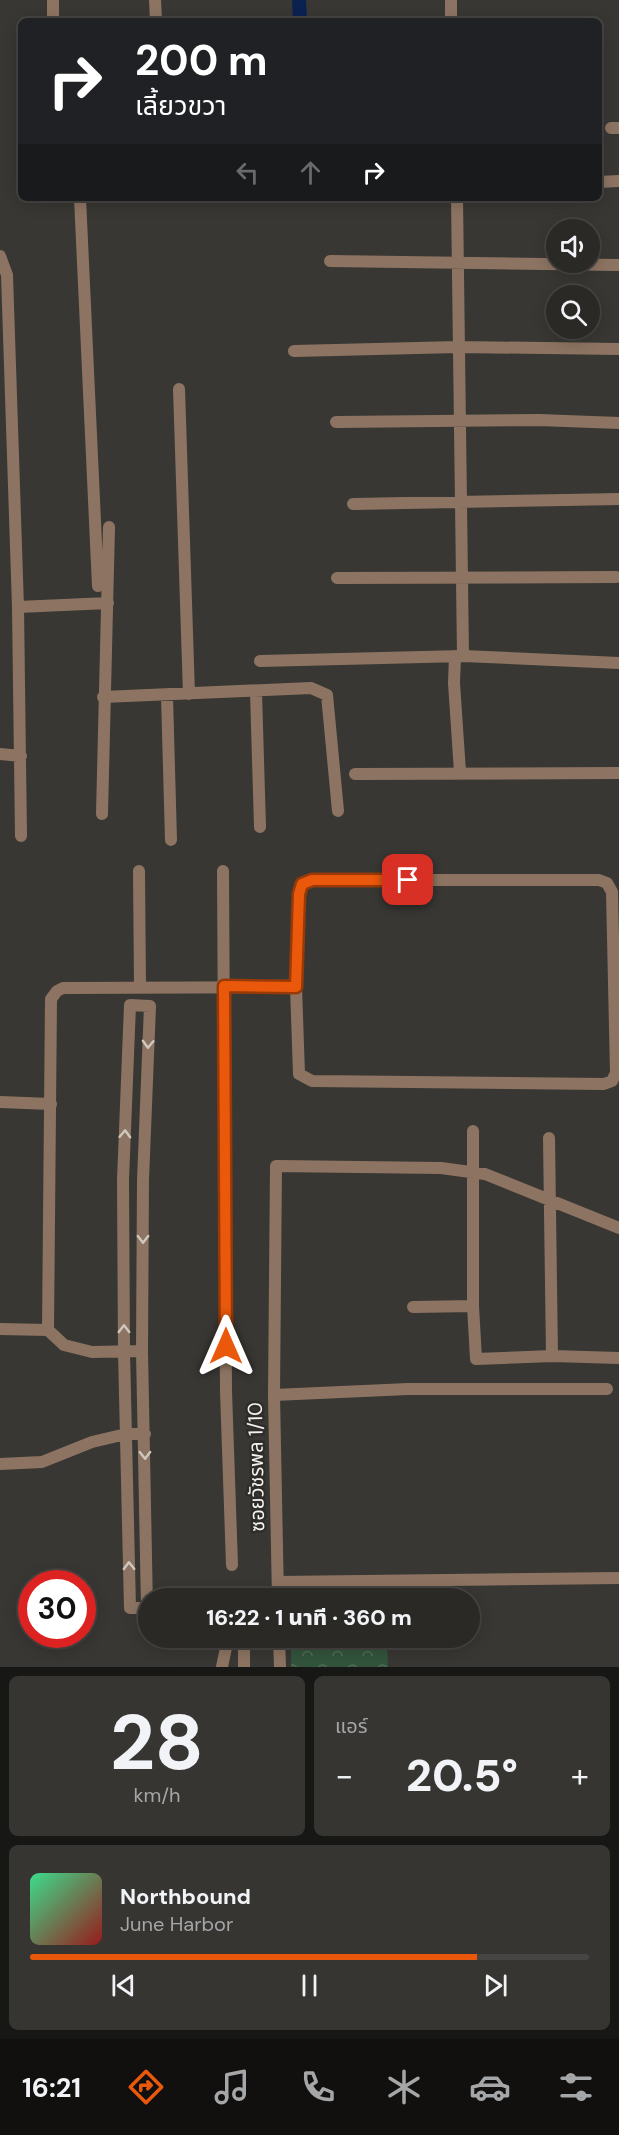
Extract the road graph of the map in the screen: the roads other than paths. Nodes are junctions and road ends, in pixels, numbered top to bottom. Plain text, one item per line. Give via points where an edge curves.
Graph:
1 (53, 0) edge
2 (155, 0) edge
3 (451, 0) edge
4 (53, 18) edge
5 (156, 18) edge
6 (451, 18) edge
7 (619, 181) edge
8 (602, 182) edge
9 (80, 201) edge
10 (457, 201) edge
11 (0, 255) edge
12 (330, 261) dead end
13 (458, 262) junction
14 (619, 265) edge
15 (458, 347) junction
16 (619, 349) edge
17 (294, 351) dead end
18 (179, 389) dead end
19 (336, 422) dead end
20 (459, 422) junction
21 (619, 423) edge
22 (13, 447) junction
23 (0, 449) edge
24 (619, 498) edge
25 (460, 501) junction
26 (353, 504) dead end
27 (109, 527) dead end
28 (461, 577) junction
29 (616, 577) dead end
30 (337, 578) dead end
31 (98, 586) dead end
32 (108, 603) junction
33 (18, 607) junction
34 (459, 656) junction
35 (260, 661) dead end
36 (619, 663) edge
37 (256, 692) junction
38 (189, 694) junction
39 (167, 696) junction
40 (104, 697) junction
41 (0, 754) edge
42 (21, 756) junction
43 (460, 772) junction
44 (619, 772) edge
45 (355, 774) dead end
46 (338, 811) dead end
47 (102, 814) dead end
48 (260, 827) dead end
49 (21, 836) dead end
50 (171, 840) dead end
51 (139, 871) dead end
52 (223, 871) dead end
53 (140, 986) junction
54 (224, 986) junction
55 (296, 987) junction
56 (0, 1102) edge
57 (51, 1104) junction
58 (474, 1131) dead end
59 (549, 1138) dead end
60 (474, 1173) junction
61 (123, 1180) junction
62 (143, 1180) junction
63 (548, 1199) junction
64 (619, 1228) edge
65 (473, 1306) junction
66 (413, 1307) dead end
67 (0, 1329) edge
68 (48, 1330) junction
69 (142, 1351) junction
70 (124, 1352) junction
71 (552, 1356) junction
72 (619, 1358) edge
73 (607, 1389) dead end
74 (274, 1395) junction
75 (126, 1434) junction
76 (145, 1434) junction
77 (0, 1464) edge
78 (232, 1565) dead end
79 (619, 1578) edge
80 (278, 1582) junction
81 (148, 1588) edge
82 (278, 1588) edge
83 (138, 1608) edge
84 (226, 1648) edge
85 (244, 1648) edge
86 (279, 1648) edge
87 (222, 1667) edge
88 (244, 1667) edge
89 (280, 1667) edge

1 - 4 street
2 - 5 street
3 - 6 street
7 - 8 street
9 - 31 street
10 - 13 street
11 - 22 street via 7,275
12 - 13 street
13 - 14 street
13 - 15 street
15 - 16 street
15 - 17 street
15 - 20 street
18 - 38 street
19 - 20 street
20 - 21 street
20 - 25 street
22 - 23 street
22 - 33 street
24 - 25 street
25 - 26 street
25 - 28 street
27 - 32 street
28 - 29 street
28 - 30 street
28 - 34 street
32 - 33 street
32 - 40 street
33 - 42 street
34 - 35 street
34 - 36 street
34 - 43 street via 454,682
37 - 38 street
37 - 46 street via 311,688 327,695
37 - 48 street
38 - 39 street
39 - 40 street
39 - 50 street
40 - 47 street
41 - 42 street
42 - 49 street
43 - 44 street
43 - 45 street
51 - 53 street
52 - 54 street
53 - 54 street
53 - 57 street via 57,991 51,999
54 - 55 street
54 - 78 street via 226,1391
55 - 55 street via 299,894 302,884 312,880 599,880 607,883 612,892 615,1073 612,1081 604,1084 312,1081 299,1074
56 - 57 street
57 - 68 street
58 - 60 street
59 - 63 street
60 - 63 street
60 - 65 street
60 - 74 street, ซอยวัชรพล 1/10 via 441,1168 276,1166
61 - 62 street
61 -> 62 street via 130,1005 150,1006
70 -> 61 street
62 -> 69 street
63 - 64 street
63 - 71 street
65 - 66 street
65 - 71 street via 476,1359
67 - 68 street
68 - 70 street via 64,1345 92,1352
69 - 70 street
69 - 76 street
70 - 75 street
71 - 72 street
73 - 74 street via 408,1389
74 - 80 street, ซอยวัชรพล 1/10
75 - 76 street
75 - 77 street via 92,1442 42,1462
83 -> 75 street via 130,1608
76 -> 81 street
79 - 80 street
80 - 82 street, ซอยวัชรพล 1/10
84 - 87 street
85 - 88 street
86 - 89 street

